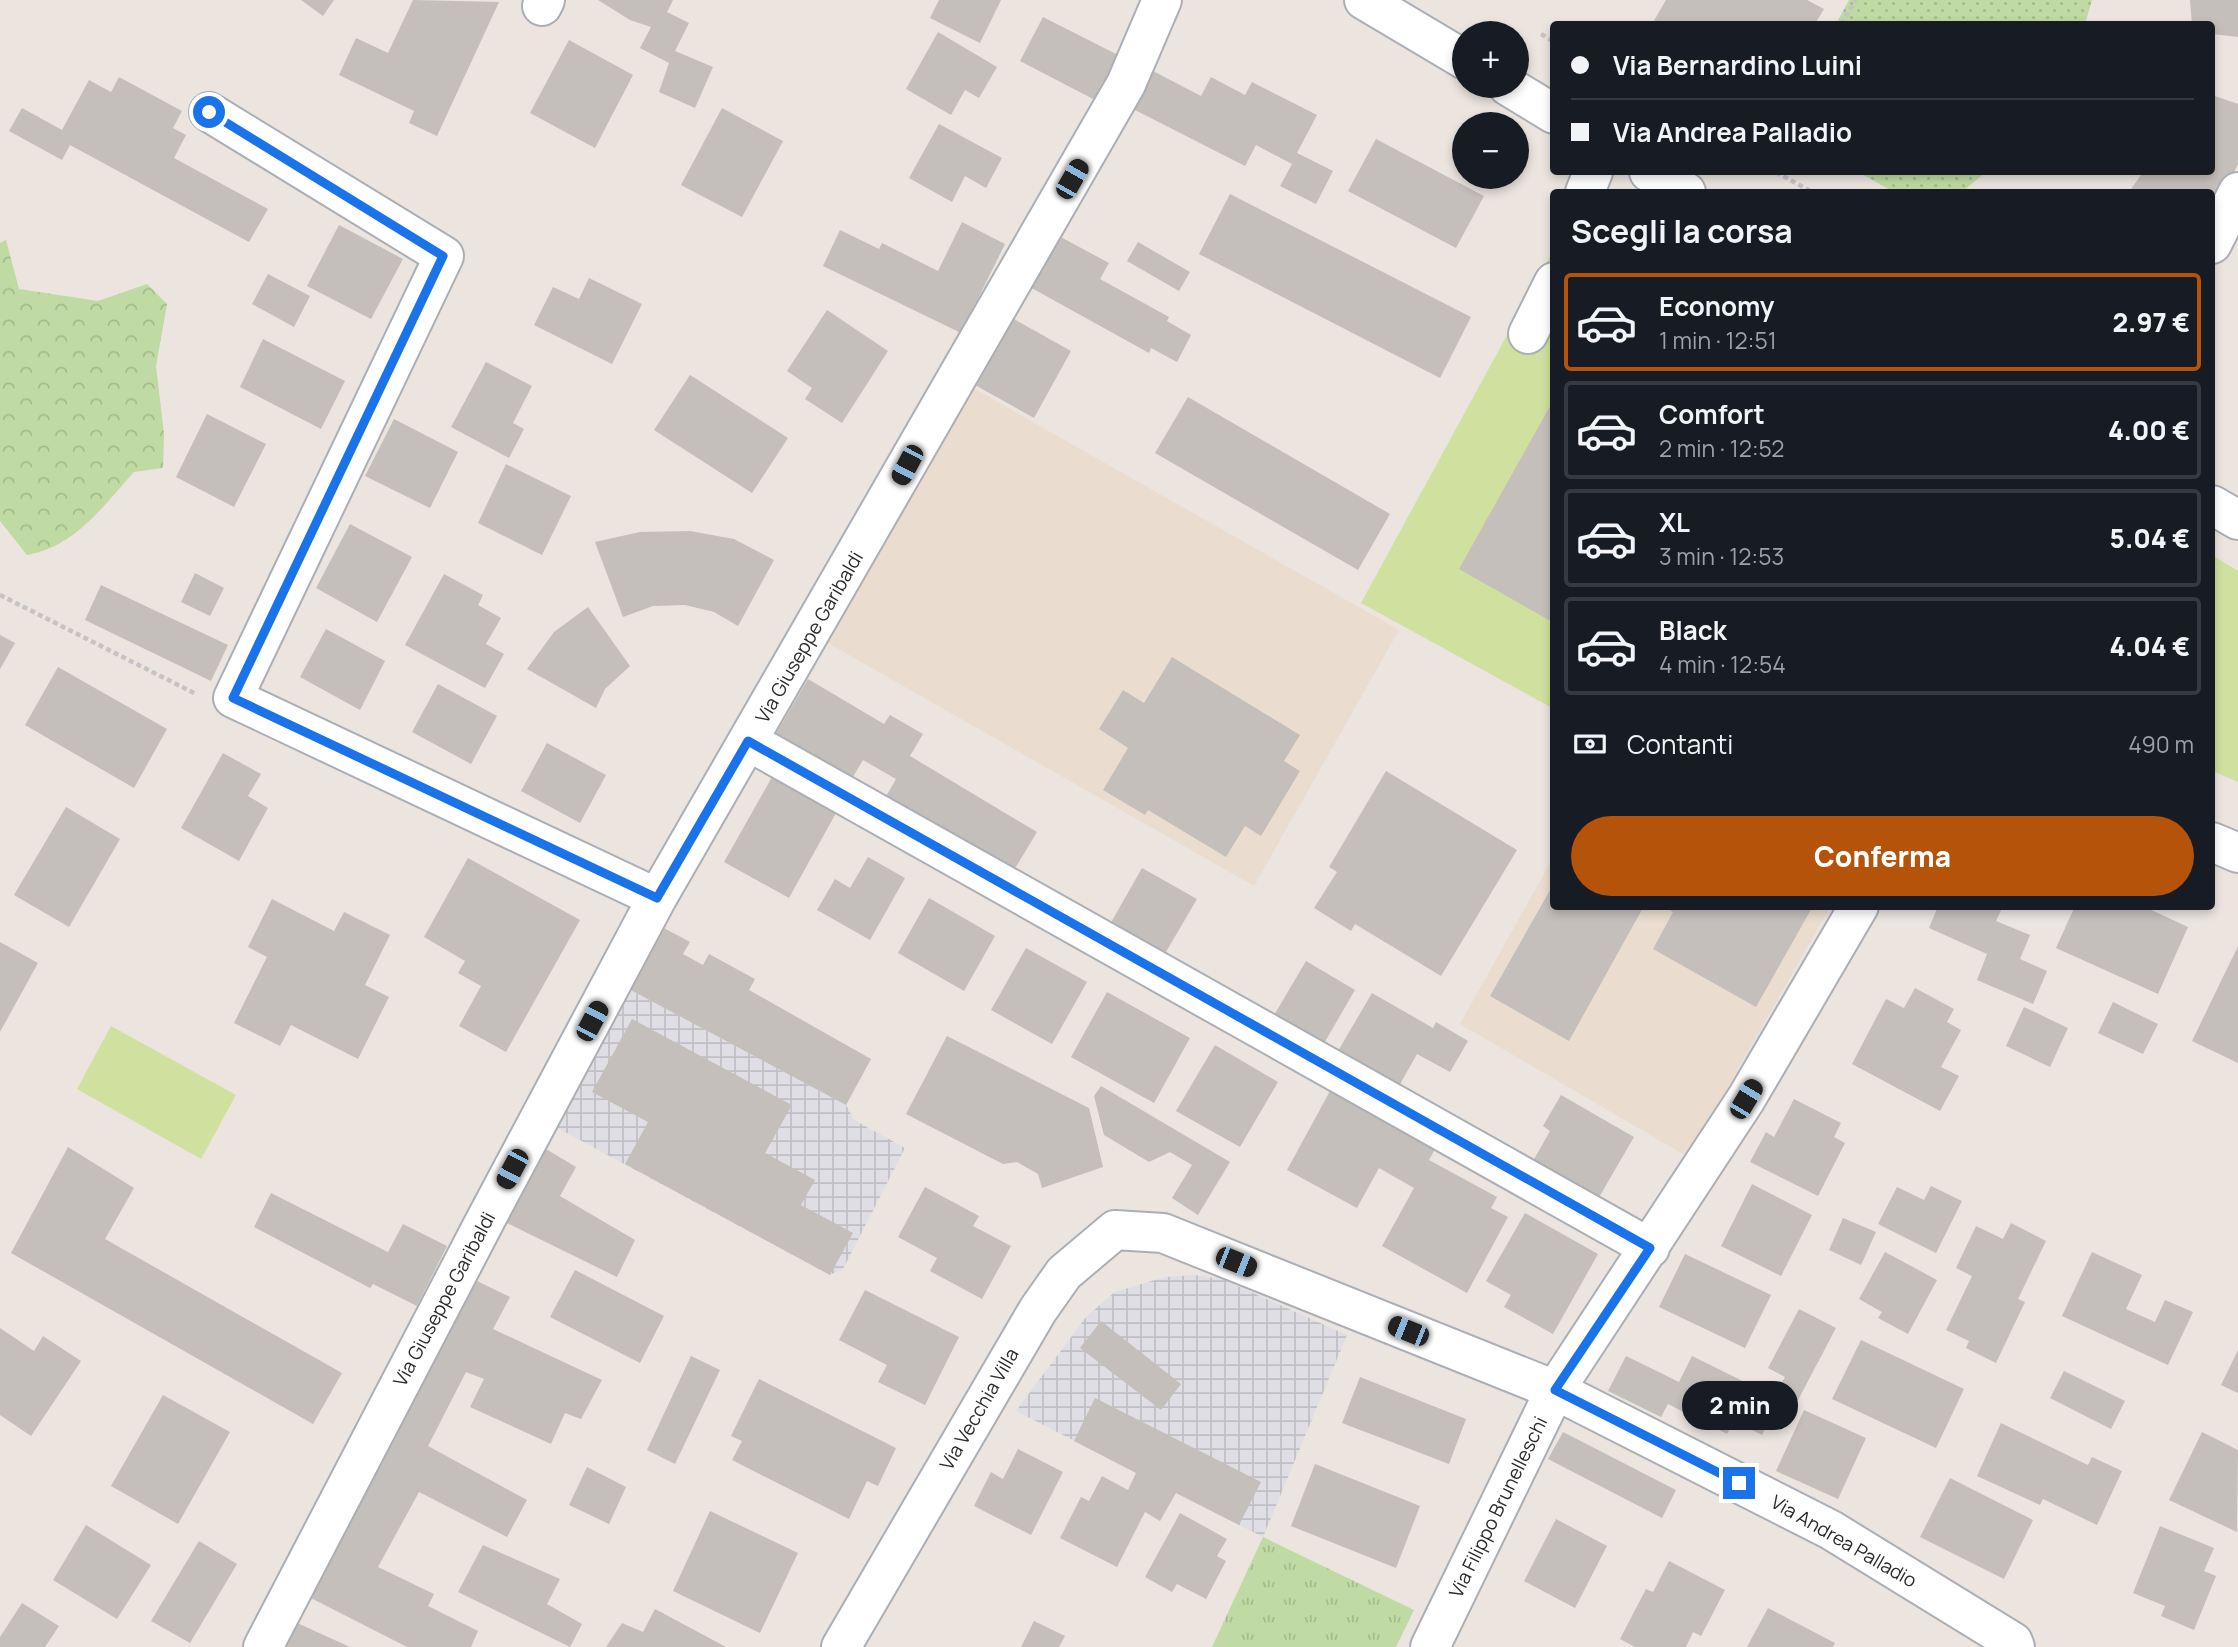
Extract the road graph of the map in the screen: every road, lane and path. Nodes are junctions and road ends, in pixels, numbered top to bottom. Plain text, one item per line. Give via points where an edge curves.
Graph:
1 (1162, 0) edge
2 (1363, 0) edge
3 (1856, 0) edge
4 (1843, 21) edge
5 (1541, 34) dead end
6 (1550, 40) edge
7 (1452, 52) edge
8 (1528, 98) edge
9 (209, 112) dead end
10 (1550, 112) edge
11 (1655, 175) edge
12 (1781, 175) edge
13 (1680, 189) edge
14 (1807, 189) edge
15 (2238, 192) edge
16 (2215, 238) edge
17 (1550, 290) edge
18 (1528, 334) dead end
19 (2215, 507) edge
20 (2238, 520) edge
21 (0, 595) edge
22 (233, 698) junction
23 (748, 741) junction
24 (2215, 843) edge
25 (2238, 853) edge
26 (657, 898) junction
27 (1857, 910) edge
28 (1163, 1233) joint
29 (1650, 1248) junction
30 (1555, 1390) junction
31 (263, 1647) edge
32 (841, 1647) edge
33 (1430, 1647) edge
34 (2015, 1647) edge

1 - 23 street, Via Giuseppe Garibaldi via 1119,96
2 - 7 street
3 - 4 path
5 - 6 path
8 - 10 street
9 - 22 street via 443,256
11 - 13 street
12 - 14 path
15 - 16 street
17 - 18 street
19 - 20 street
21 - 22 path via 204,698
22 - 26 street
23 - 26 street, Via Giuseppe Garibaldi
23 - 29 street
24 - 25 street
26 - 31 street, Via Giuseppe Garibaldi
27 - 29 street, Via Filippo Brunelleschi via 1746,1099
28 - 30 street, Via Andrea Palladio
28 - 32 street, Via Vecchia Villa via 1115,1230 1064,1273
29 - 30 street, Via Filippo Brunelleschi
30 - 33 street, Via Filippo Brunelleschi
30 - 34 street, Via Andrea Palladio via 1831,1530

